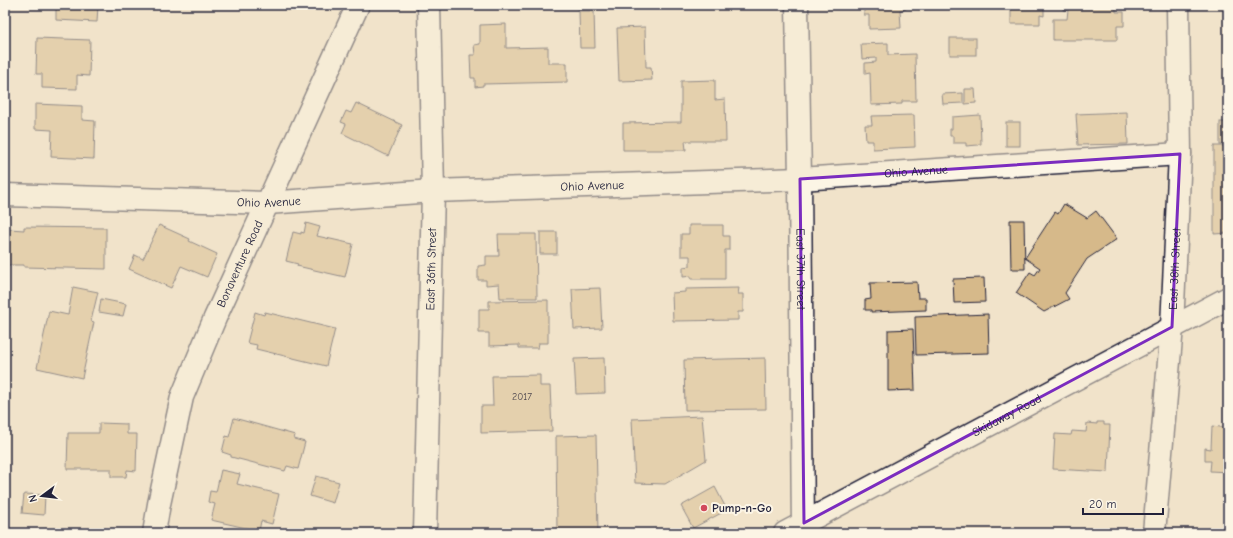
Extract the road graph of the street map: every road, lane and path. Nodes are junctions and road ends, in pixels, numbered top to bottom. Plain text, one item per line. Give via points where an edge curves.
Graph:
1 (358, 5) edge
2 (429, 5) edge
3 (797, 5) edge
4 (1178, 5) edge
5 (1180, 154) junction
6 (800, 179) junction
7 (433, 191) junction
8 (5, 195) edge
9 (266, 203) junction
10 (1228, 298) edge
11 (1172, 327) junction
12 (803, 528) edge
13 (154, 533) edge
14 (425, 533) edge
15 (785, 533) edge
16 (1154, 533) edge

1 - 9 street, Bonaventure Road
2 - 7 street, East 36th Street
3 - 6 street, East 37th Street
4 - 5 street, East 38th Street
5 - 6 street, Ohio Avenue
5 - 11 street, East 38th Street
6 - 7 street, Ohio Avenue
6 - 12 street, East 37th Street
7 - 9 street, Ohio Avenue
7 - 14 street, East 36th Street
8 - 9 street, Ohio Avenue
9 - 13 street, Bonaventure Road via 214,318 182,397
10 - 11 street, Skidaway Road
11 - 12 street, Skidaway Road
11 - 16 street, East 38th Street
12 - 15 street, Skidaway Road

